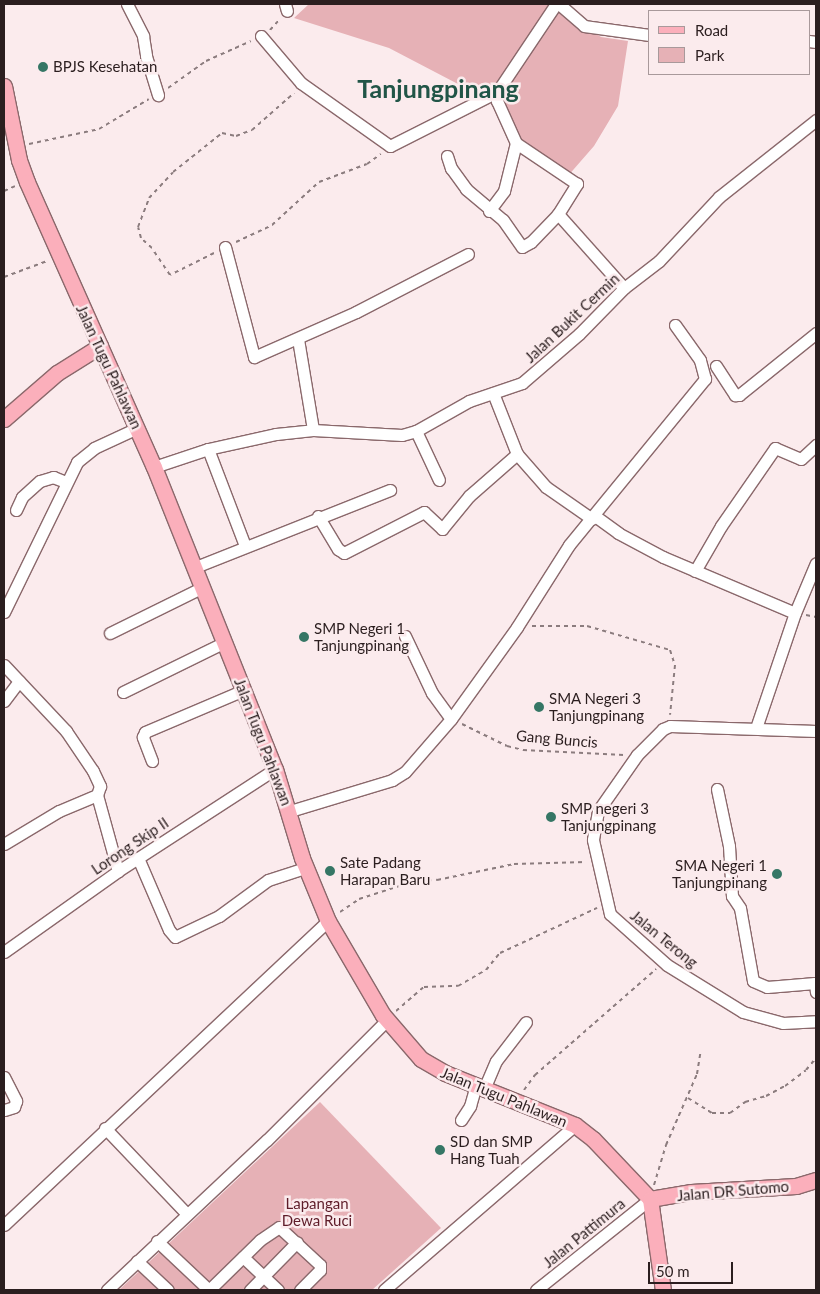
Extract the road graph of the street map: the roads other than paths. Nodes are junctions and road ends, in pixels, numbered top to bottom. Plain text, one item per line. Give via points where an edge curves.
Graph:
1 (127, 4) edge
2 (558, 4) edge
3 (648, 35) edge
4 (261, 36) dead end
5 (4, 86) edge
6 (497, 92) junction
7 (158, 95) dead end
8 (6, 114) edge
9 (816, 120) edge
10 (4, 142) edge
11 (516, 143) junction
12 (447, 156) dead end
13 (18, 160) junction
14 (489, 211) junction
15 (558, 214) junction
16 (225, 247) road end
17 (468, 254) dead end
18 (624, 288) junction
19 (675, 324) dead end
20 (816, 333) edge
21 (298, 338) junction
22 (100, 346) junction
23 (716, 366) dead end
24 (492, 394) junction
25 (4, 419) edge
26 (137, 428) junction
27 (313, 430) junction
28 (416, 431) junction
29 (816, 445) edge
30 (208, 449) junction
31 (517, 454) junction
32 (154, 467) junction
33 (438, 480) dead end
34 (66, 482) junction
35 (390, 490) dead end
36 (16, 510) dead end
37 (318, 516) junction
38 (594, 518) junction
39 (245, 546) junction
40 (816, 563) edge
41 (192, 568) junction
42 (695, 571) junction
43 (201, 588) junction
44 (4, 612) edge
45 (795, 613) junction
46 (110, 633) dead end
47 (405, 636) dead end
48 (223, 643) junction
49 (4, 665) edge
50 (18, 681) junction
51 (244, 690) junction
52 (123, 692) dead end
53 (4, 701) edge
54 (451, 718) junction
55 (756, 728) junction
56 (816, 731) edge
57 (152, 761) dead end
58 (275, 769) junction
59 (717, 789) dead end
60 (97, 795) junction
61 (290, 812) junction
62 (4, 844) edge
63 (138, 858) junction
64 (306, 868) junction
65 (118, 871) junction
66 (328, 921) junction
67 (4, 952) edge
68 (816, 986) edge
69 (387, 1020) junction
70 (816, 1020) edge
71 (526, 1022) dead end
72 (4, 1077) edge
73 (480, 1087) junction
74 (4, 1110) edge
75 (461, 1120) dead end
76 (575, 1125) junction
77 (105, 1128) junction
78 (814, 1183) edge
79 (650, 1199) junction
80 (186, 1213) junction
81 (4, 1225) edge
82 (157, 1241) junction
83 (298, 1242) junction
84 (243, 1257) junction
85 (137, 1261) junction
86 (264, 1276) junction
87 (106, 1290) edge
88 (168, 1290) edge
89 (209, 1290) edge
90 (250, 1290) edge
91 (278, 1290) edge
92 (300, 1290) edge
93 (384, 1290) edge
94 (536, 1290) edge
95 (663, 1290) edge

1 - 7 street via 143,36
2 - 3 street via 584,26
2 - 6 street
4 - 6 street via 300,83 390,146
5 - 8 main road
6 - 11 street via 497,101
8 - 13 main road
9 - 18 street, Jalan Bukit Cermin via 719,197 660,261
10 - 13 main road
11 - 14 street via 504,191
11 - 15 street via 577,184
12 - 14 street via 450,168 466,189
13 - 22 main road, Jalan Tugu Pahlawan
14 - 15 street via 503,220 522,247
15 - 18 street
16 - 21 street via 254,357
17 - 21 street
18 - 24 street, Jalan Bukit Cermin via 522,384
19 - 38 street via 700,360 705,379
20 - 23 street via 740,395 735,395
21 - 27 street
22 - 25 main road via 57,373
22 - 26 main road, Jalan Tugu Pahlawan
24 - 28 street, Jalan Bukit Cermin via 469,401
24 - 31 street
26 - 32 main road, Jalan Tugu Pahlawan
26 - 34 street via 82,457
27 - 28 street, Jalan Bukit Cermin via 395,435
27 - 30 street, Jalan Bukit Cermin via 276,434
28 - 33 street
29 - 42 street via 800,459 775,448 721,526
30 - 32 street, Jalan Bukit Cermin
30 - 39 street
31 - 37 street via 469,496 442,529 424,512 344,553 338,550
31 - 38 street via 546,487
32 - 41 main road, Jalan Tugu Pahlawan
34 - 36 street via 53,477 40,481 22,497
34 - 44 street
35 - 37 street
37 - 39 street
38 - 42 street
38 - 54 street via 569,545 517,627
39 - 41 street
40 - 45 street
41 - 43 main road, Jalan Tugu Pahlawan
42 - 45 street
43 - 46 street
43 - 48 main road, Jalan Tugu Pahlawan
45 - 55 street
47 - 54 street via 432,693
48 - 51 main road, Jalan Tugu Pahlawan
48 - 52 street
49 - 50 street
50 - 53 street
50 - 60 street via 66,731 82,753 100,786
51 - 57 street via 145,732 143,737
51 - 58 main road, Jalan Tugu Pahlawan
54 - 61 street via 405,772 392,780
55 - 56 street
55 - 70 street, Jalan Terong via 670,726 637,755 598,812 593,840 596,862 606,905 619,924 662,961 743,1012 783,1023
58 - 61 main road, Jalan Tugu Pahlawan
58 - 63 street, Lorong Skip II
59 - 68 street via 729,846 731,890 740,908 753,982 767,987
60 - 62 street via 59,812
60 - 65 street
61 - 64 main road, Jalan Tugu Pahlawan
63 - 64 street via 175,937 219,916 268,880
63 - 65 street, Lorong Skip II
64 - 66 main road, Jalan Tugu Pahlawan
65 - 67 street, Lorong Skip II
66 - 69 main road, Jalan Tugu Pahlawan
66 - 77 street
69 - 73 main road, Jalan Tugu Pahlawan via 421,1059
69 - 80 street via 267,1140
71 - 73 street
72 - 74 street via 16,1101 14,1107
73 - 75 street
73 - 76 main road, Jalan Tugu Pahlawan
76 - 79 main road, Jalan Tugu Pahlawan
76 - 93 street
77 - 80 street
77 - 81 street
78 - 79 main road, Jalan DR Sutomo via 741,1192 691,1192
79 - 94 street, Jalan Pattimura
79 - 95 main road
80 - 82 street
82 - 85 street
82 - 89 street
83 - 84 street via 279,1227
83 - 86 street
83 - 92 street via 320,1265 320,1270
84 - 86 street
84 - 89 street
85 - 87 street
85 - 88 street
86 - 90 street
86 - 91 street

